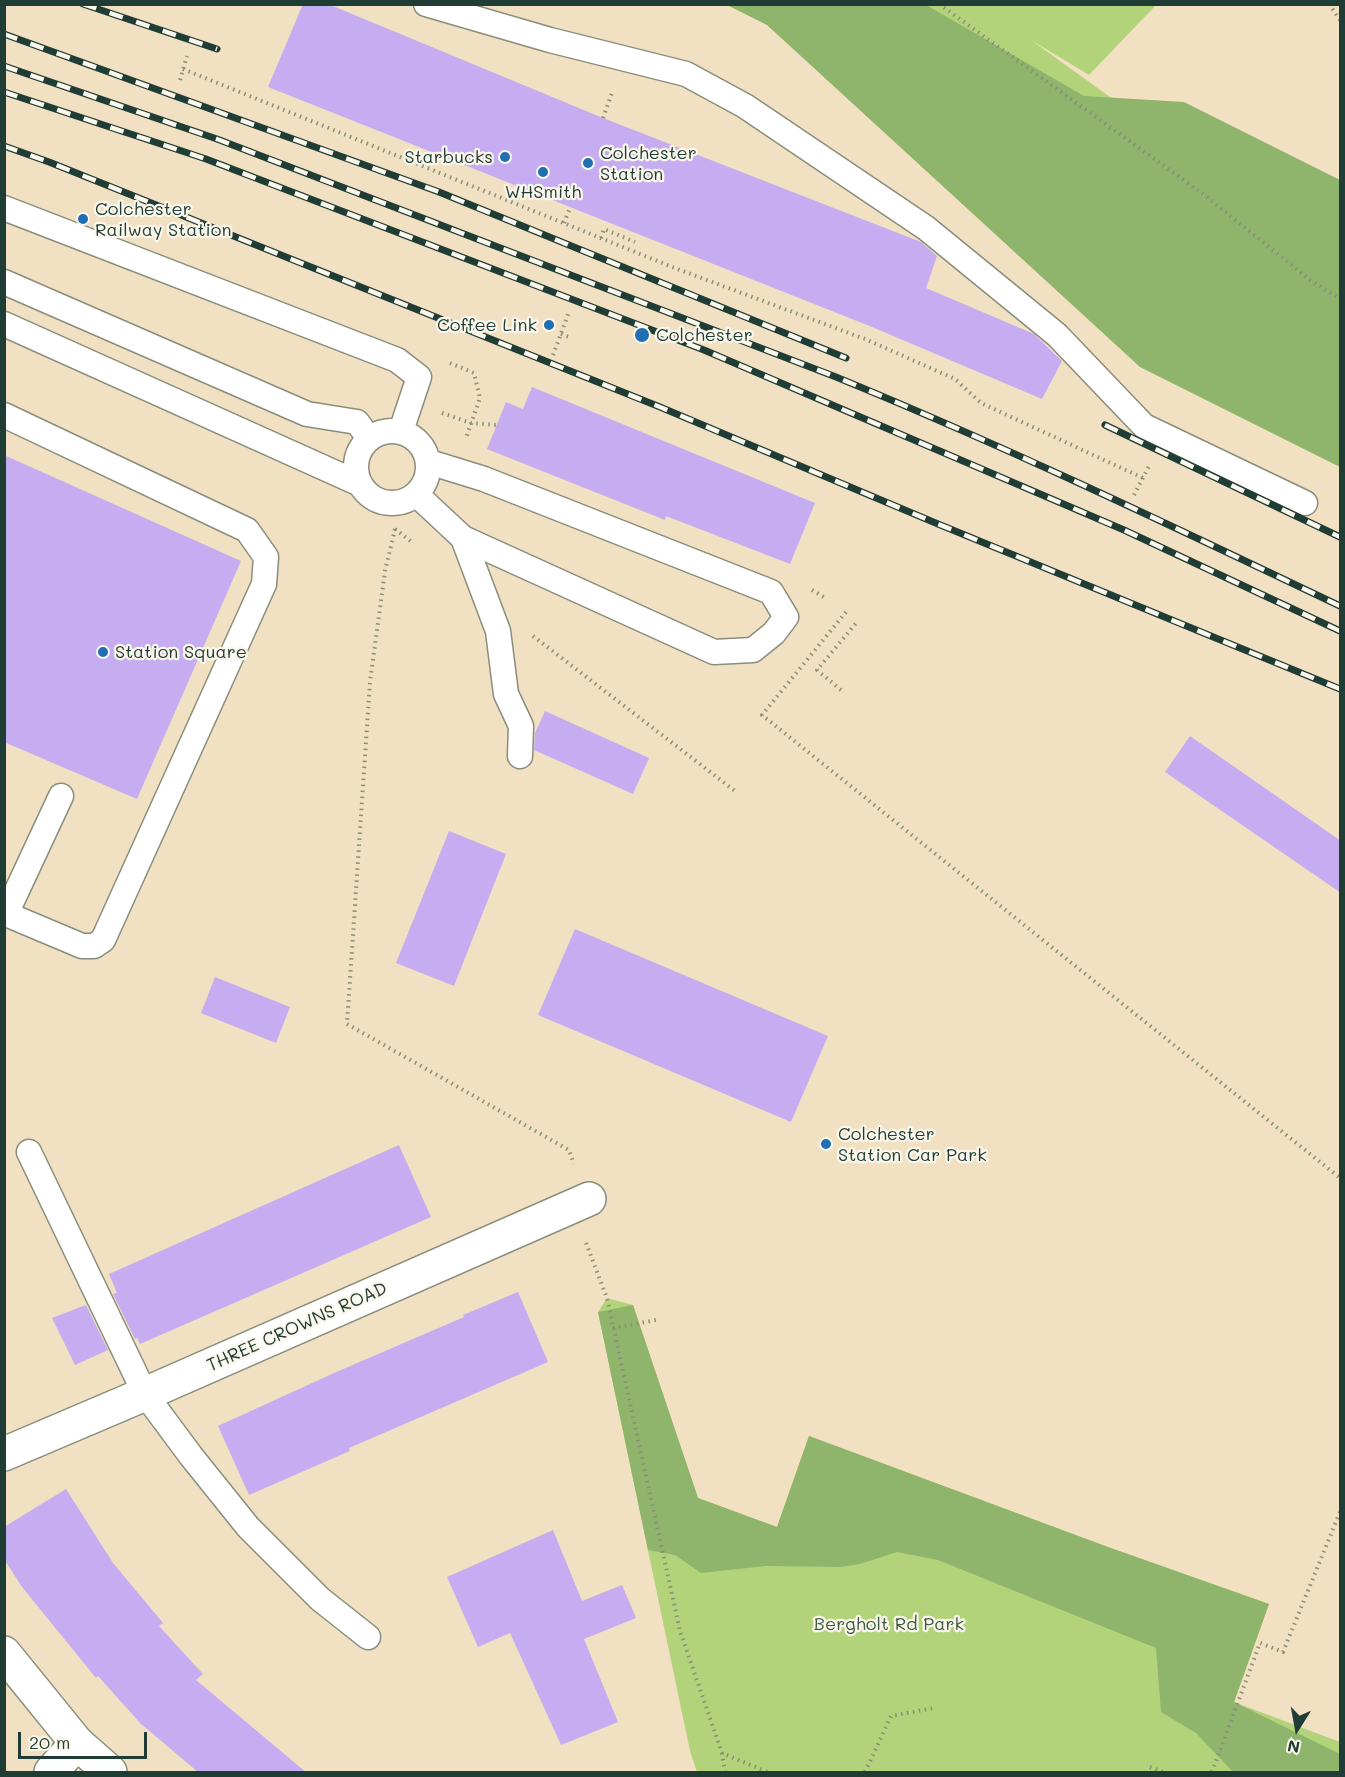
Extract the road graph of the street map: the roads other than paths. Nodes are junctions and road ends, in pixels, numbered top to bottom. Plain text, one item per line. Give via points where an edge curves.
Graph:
1 (426, 4) edge
2 (4, 208) edge
3 (4, 282) edge
4 (4, 324) edge
5 (4, 415) edge
6 (401, 431) junction
7 (369, 438) junction
8 (429, 462) junction
9 (360, 484) junction
10 (417, 495) junction
11 (1305, 503) dead end
12 (463, 538) junction
13 (520, 756) dead end
14 (61, 796) dead end
15 (29, 1152) dead end
16 (580, 1203) road end
17 (145, 1394) junction
18 (4, 1454) edge
19 (368, 1637) dead end
20 (4, 1653) edge
21 (77, 1743) junction
22 (51, 1773) edge
23 (110, 1773) edge

1 - 11 lane via 686,74 745,106 926,228 1057,334 1144,426
2 - 6 lane via 398,360 419,377
3 - 7 lane via 307,414 357,422
4 - 9 lane
5 - 14 lane via 247,530 266,557 264,584 103,940 94,946 82,946 6,914
6 - 7 lane via 382,432
6 - 8 lane via 421,444
7 - 9 lane via 357,457
8 - 10 lane via 427,481
8 - 12 lane via 771,592 786,617 753,650 714,652
9 - 10 lane via 369,496 389,503 407,501
10 - 12 lane
12 - 13 lane via 498,631 506,694 521,726
15 - 17 lane
16 - 17 street, THREE CROWNS ROAD
17 - 18 street, THREE CROWNS ROAD
17 - 19 lane via 248,1527 321,1599
20 - 21 street
21 - 22 street
21 - 23 street

